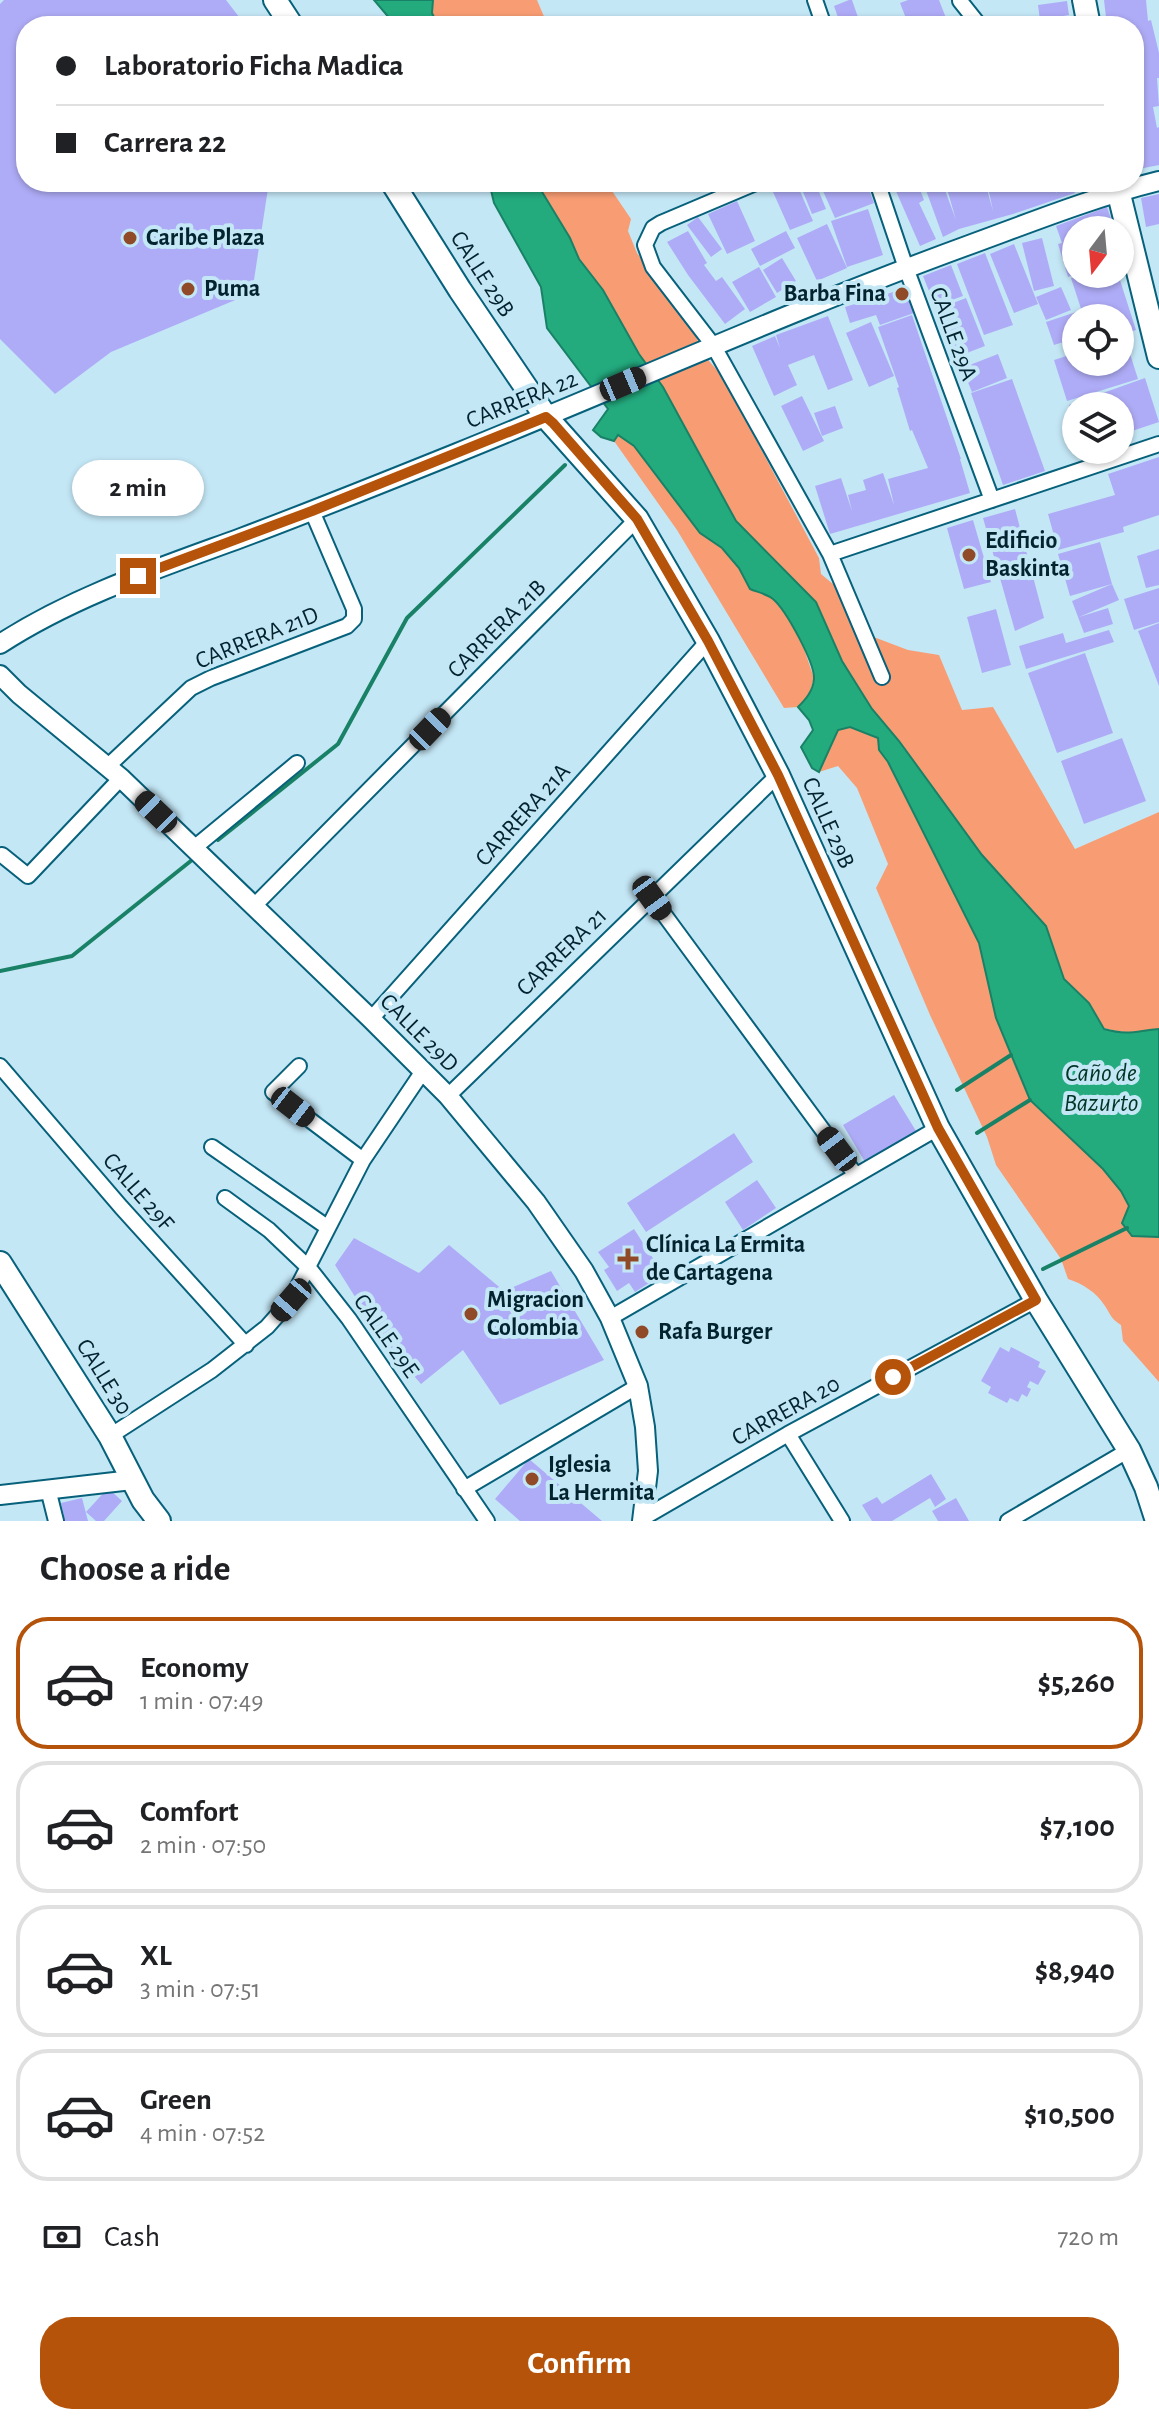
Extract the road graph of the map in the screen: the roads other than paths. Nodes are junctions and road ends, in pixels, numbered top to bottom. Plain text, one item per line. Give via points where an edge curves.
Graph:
1 (398, 192) edge
2 (734, 192) edge
3 (880, 192) edge
4 (1104, 192) edge
5 (1118, 192) edge
6 (906, 268) junction
7 (706, 348) junction
8 (1159, 357) edge
9 (546, 417) junction
10 (1159, 444) edge
11 (992, 500) junction
12 (312, 511) junction
13 (637, 519) junction
14 (830, 554) junction
15 (708, 641) junction
16 (0, 644) edge
17 (0, 675) edge
18 (882, 677) dead end
19 (297, 763) dead end
20 (114, 773) junction
21 (778, 775) junction
22 (194, 848) junction
23 (2, 855) dead end
24 (652, 898) junction
25 (254, 906) junction
26 (371, 1019) junction
27 (0, 1066) edge
28 (299, 1066) dead end
29 (423, 1071) junction
30 (448, 1096) junction
31 (938, 1128) junction
32 (212, 1147) dead end
33 (363, 1160) junction
34 (855, 1174) junction
35 (225, 1198) dead end
36 (327, 1227) junction
37 (0, 1263) edge
38 (309, 1268) junction
39 (1036, 1300) junction
40 (610, 1318) junction
41 (246, 1345) junction
42 (638, 1386) junction
43 (788, 1434) junction
44 (110, 1436) junction
45 (1129, 1450) junction
46 (132, 1480) junction
47 (48, 1489) junction
48 (464, 1489) junction
49 (0, 1495) edge
50 (642, 1520) edge
51 (1154, 1520) edge
52 (56, 1521) edge
53 (159, 1521) edge
54 (487, 1521) edge
55 (842, 1521) edge
56 (1008, 1521) edge

1 - 9 main road, CALLE 29B
2 - 7 street via 661,223 645,245 653,267
3 - 6 street, CALLE 29A
4 - 6 street, CARRERA 22
5 - 8 main road
6 - 7 street, CARRERA 22
6 - 11 street, CALLE 29A
7 - 9 street, CARRERA 22
7 - 14 street
9 - 12 street, CARRERA 22
9 - 13 main road, CALLE 29B
10 - 11 street
11 - 14 street
12 - 16 street, CARRERA 22 via 138,576
12 - 20 street, CARRERA 21D via 354,619 191,688
13 - 15 main road, CALLE 29B
13 - 25 street, CARRERA 21B
14 - 18 street
15 - 21 main road, CALLE 29B
15 - 26 street, CARRERA 21A
17 - 20 street, CALLE 29D
19 - 22 street
20 - 22 street, CALLE 29D
20 - 23 street, CARRERA 21D via 28,876
21 - 24 street, CARRERA 21
21 - 31 main road, CALLE 29B
22 - 25 street, CALLE 29D
24 - 30 street, CARRERA 21
24 - 34 street
25 - 26 street, CALLE 29D
26 - 29 street, CALLE 29D
27 - 41 street, CALLE 29F
28 - 33 street via 273,1092
29 - 30 street, CALLE 29D
29 - 33 street
30 - 40 street, CALLE 29D via 536,1202
31 - 34 street
31 - 39 main road, CALLE 29B
32 - 36 street
33 - 36 street
34 - 40 street
35 - 38 street, CALLE 29E
36 - 38 street
37 - 44 main road, CALLE 30
38 - 41 street via 291,1300
38 - 48 street, CALLE 29E
39 - 43 street, CARRERA 20
39 - 45 main road, CALLE 29B
40 - 42 street, CALLE 29D
41 - 44 street
42 - 48 street
42 - 50 street, CALLE 29D via 648,1471
43 - 50 street, CARRERA 20
43 - 55 street
44 - 46 main road, CALLE 30
45 - 51 main road, CALLE 29B
45 - 56 street
46 - 47 street
46 - 53 main road, CALLE 30
47 - 49 street
47 - 52 street
48 - 54 street, CALLE 29E

